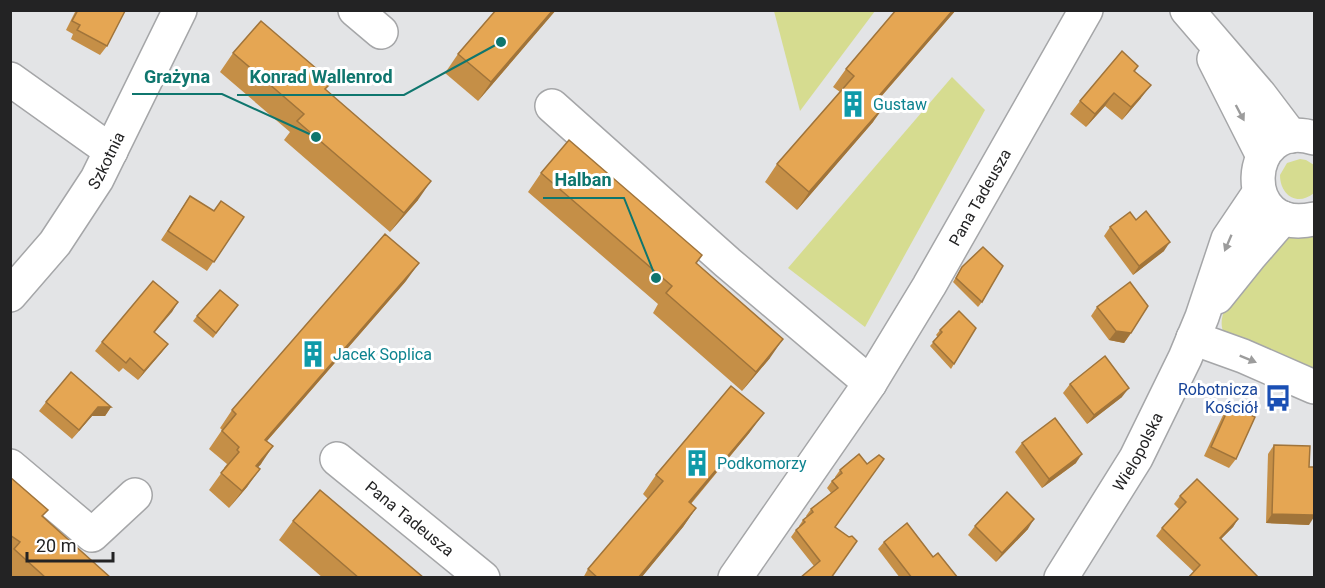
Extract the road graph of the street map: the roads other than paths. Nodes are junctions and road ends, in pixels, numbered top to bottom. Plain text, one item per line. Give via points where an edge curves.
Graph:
1 (180, 10) edge
2 (355, 10) edge
3 (1086, 10) edge
4 (1191, 16) edge
5 (381, 32) dead end
6 (10, 79) edge
7 (552, 106) dead end
8 (1303, 137) edge
9 (111, 151) junction
10 (1263, 156) junction
11 (1259, 193) junction
12 (1299, 219) edge
13 (16, 277) edge
14 (1197, 328) junction
15 (870, 383) junction
16 (1314, 387) edge
17 (338, 459) dead end
18 (10, 466) edge
19 (135, 495) dead end
20 (483, 578) edge
21 (735, 578) edge
22 (1060, 578) edge

1 - 9 street, Szkotnia
2 - 5 street
3 - 15 street, Pana Tadeusza
4 - 8 street via 1260,95
4 -> 10 street
6 - 9 street
7 - 15 street
8 - 10 street via 1274,143
9 - 13 street, Szkotnia via 55,243
10 - 11 street via 1257,177
11 - 12 street via 1265,204
11 -> 14 street, Wielopolska via 1228,239
12 - 14 street, Wielopolska via 1250,256
14 -> 16 street via 1243,356
14 - 22 street, Wielopolska via 1136,458
15 - 21 street, Pana Tadeusza
17 - 20 street, Pana Tadeusza
18 - 19 street via 92,535

